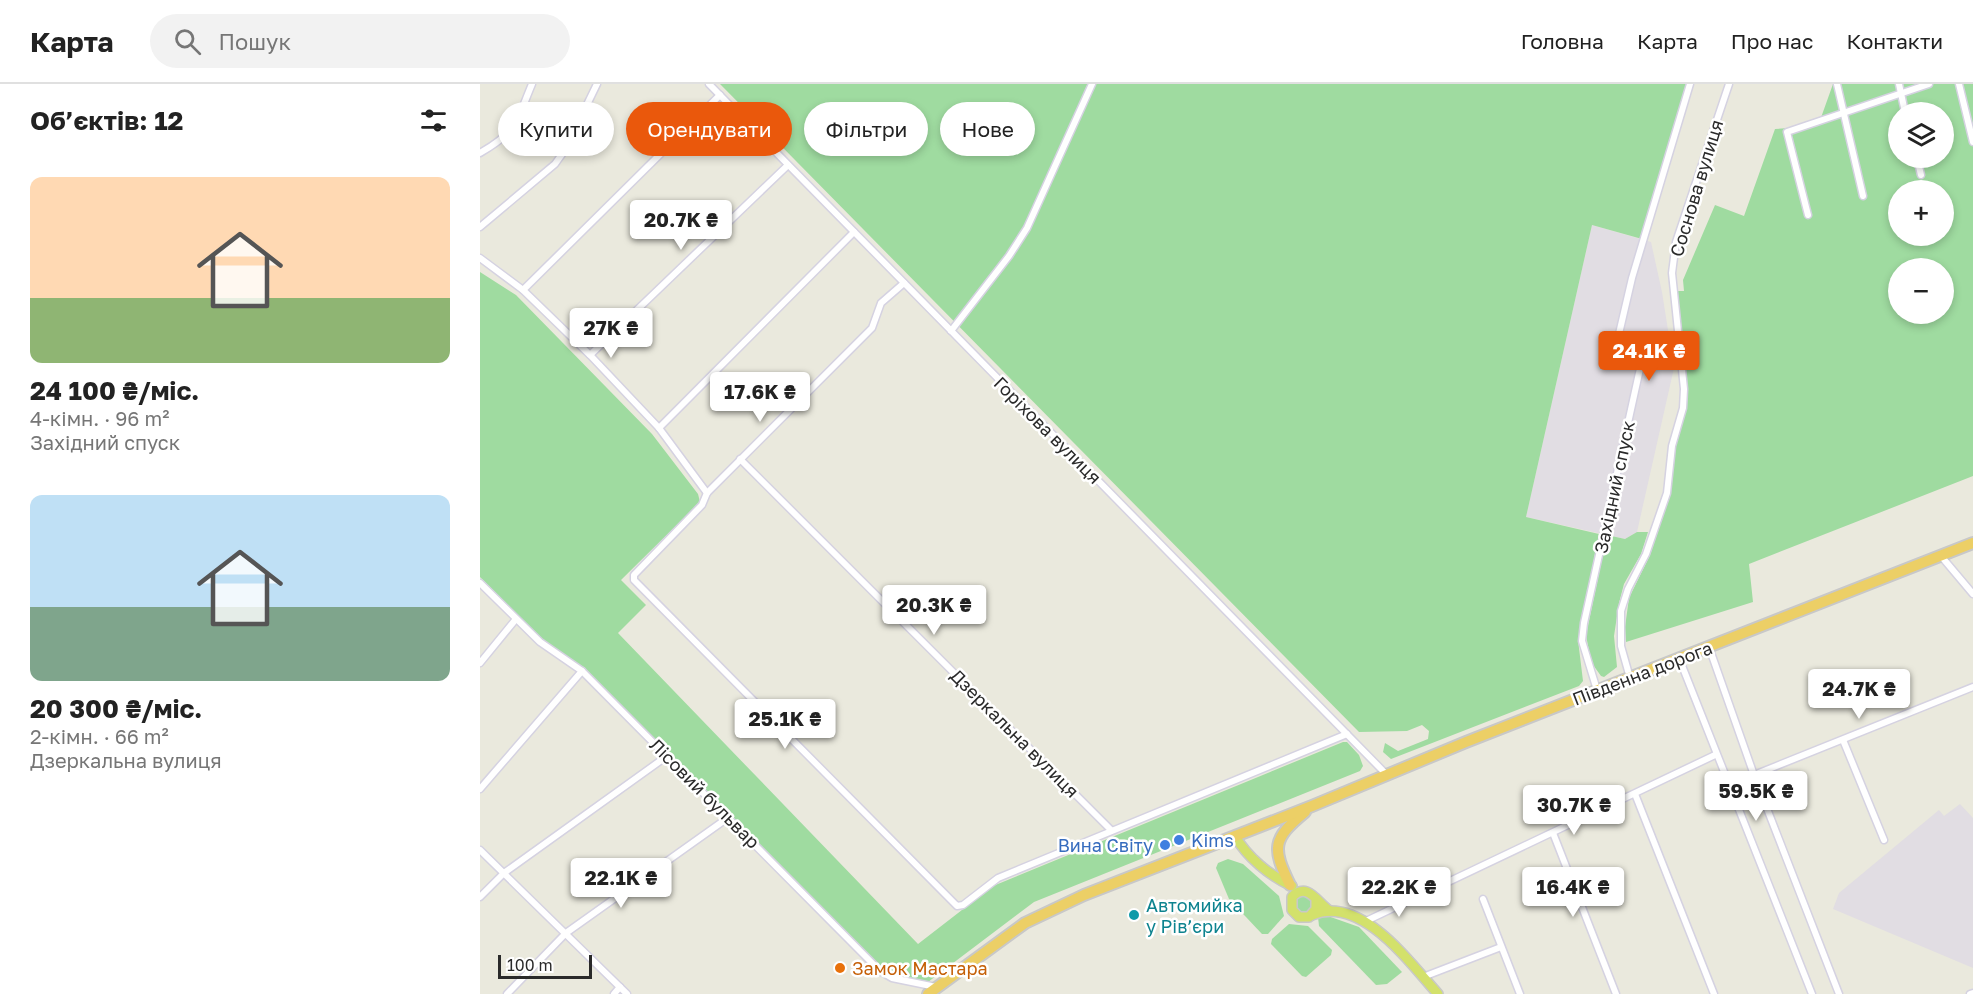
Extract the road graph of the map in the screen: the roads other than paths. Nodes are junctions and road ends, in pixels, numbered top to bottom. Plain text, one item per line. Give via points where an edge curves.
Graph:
1 (532, 84) edge
2 (597, 84) edge
3 (709, 84) edge
4 (1092, 84) edge
5 (1690, 84) edge
6 (1729, 84) edge
7 (1837, 84) edge
8 (1899, 84) edge
9 (1929, 84) edge
10 (1959, 84) edge
11 (1901, 94) junction
12 (720, 95) junction
13 (1903, 102) edge
14 (1844, 113) junction
15 (1973, 142) edge
16 (480, 153) edge
17 (788, 165) junction
18 (1919, 168) edge
19 (1921, 175) dead end
20 (1863, 196) dead end
21 (1808, 215) dead end
22 (480, 227) edge
23 (854, 232) junction
24 (480, 258) edge
25 (904, 283) junction
26 (523, 290) junction
27 (951, 331) junction
28 (590, 355) junction
29 (659, 428) junction
30 (740, 459) junction
31 (707, 493) junction
32 (1973, 543) edge
33 (1941, 556) junction
34 (480, 582) edge
35 (1973, 594) edge
36 (516, 619) junction
37 (1709, 647) junction
38 (1679, 658) junction
39 (480, 663) edge
40 (582, 671) junction
41 (1630, 678) junction
42 (1973, 687) edge
43 (1597, 690) junction
44 (1347, 734) junction
45 (1843, 740) junction
46 (1715, 755) junction
47 (667, 756) junction
48 (1754, 775) junction
49 (1388, 776) junction
50 (480, 789) edge
51 (1635, 794) junction
52 (1312, 806) junction
53 (729, 817) junction
54 (1112, 830) junction
55 (1553, 833) junction
56 (1235, 836) junction
57 (1884, 840) dead end
58 (480, 849) edge
59 (504, 873) junction
60 (1274, 876) junction
61 (1290, 885) junction
62 (1306, 891) junction
63 (480, 897) edge
64 (1316, 899) junction
65 (1483, 899) dead end
66 (1290, 903) junction
67 (1331, 911) junction
68 (1312, 915) junction
69 (1364, 922) junction
70 (566, 933) junction
71 (1501, 947) junction
72 (1423, 977) junction
73 (620, 987) junction
74 (932, 991) edge
75 (507, 994) edge
76 (614, 994) edge
77 (627, 994) edge
78 (1438, 994) edge
79 (1520, 994) edge
80 (1616, 994) edge
81 (1714, 994) edge
82 (1812, 994) edge
83 (1839, 994) edge

1 - 16 street via 516,125 502,140
2 - 22 street via 555,164
3 - 12 street, Горіхова вулиця
4 - 27 street via 1027,228
5 - 43 street, Західний спуск via 1618,338 1641,364 1584,623 1584,652
6 - 41 street, Соснова вулиця via 1676,242 1672,273 1683,408 1672,446 1667,493 1621,611 1621,646
7 - 14 street
8 - 11 street
9 - 11 street
10 - 15 street
11 - 13 street
11 - 14 street
12 - 17 street, Горіхова вулиця
12 - 26 street
14 - 20 street
14 - 21 street via 1787,132
17 - 23 street, Горіхова вулиця
17 - 28 street
18 - 19 street
23 - 25 street, Горіхова вулиця
23 - 29 street
24 - 26 street
25 - 27 street, Горіхова вулиця
25 - 30 street via 881,303 872,328
26 - 28 street
27 - 44 street, Горіхова вулиця
28 - 29 street
29 - 31 street
30 - 31 street
30 - 54 street, Дзеркальна вулиця
31 - 54 street via 702,505 633,578 957,906 998,878
32 - 33 highway, Південна дорога
33 - 35 street
33 - 37 highway, Південна дорога
34 - 36 street, Лісовий бульвар
36 - 39 street
36 - 40 street, Лісовий бульвар via 540,642
37 - 38 highway, Південна дорога
37 - 48 street
38 - 41 highway, Південна дорога
38 - 46 street
40 - 47 street, Лісовий бульвар
40 - 50 street
41 - 43 highway, Південна дорога
42 - 45 street
43 - 49 highway, Південна дорога
44 - 49 street, Горіхова вулиця
44 - 54 street
45 - 48 street
45 - 57 street
46 - 51 street
46 - 82 street
47 - 53 street, Лісовий бульвар
47 - 59 street
48 - 83 street
49 - 52 highway, Південна дорога
51 - 55 street
51 - 81 street
52 - 56 highway, Південна дорога
52 - 61 highway via 1285,830 1277,845 1278,862
53 - 70 street
53 - 74 street, Лісовий бульвар via 880,971
55 - 69 street
55 - 80 street
56 - 60 main road
56 - 74 highway, Південна дорога via 1043,913
58 - 59 street
59 - 63 street
59 - 70 street
60 - 61 main road
60 - 66 main road
61 - 62 main road
62 - 64 main road
62 - 66 main road via 1297,893
64 - 67 main road
64 - 68 main road
65 - 71 street
66 - 68 main road via 1299,917
67 - 68 main road
67 - 69 main road
69 - 72 main road via 1378,930
70 - 73 street
70 - 75 street
71 - 72 street
71 - 79 street
72 - 78 main road
73 - 76 street
73 - 77 street

